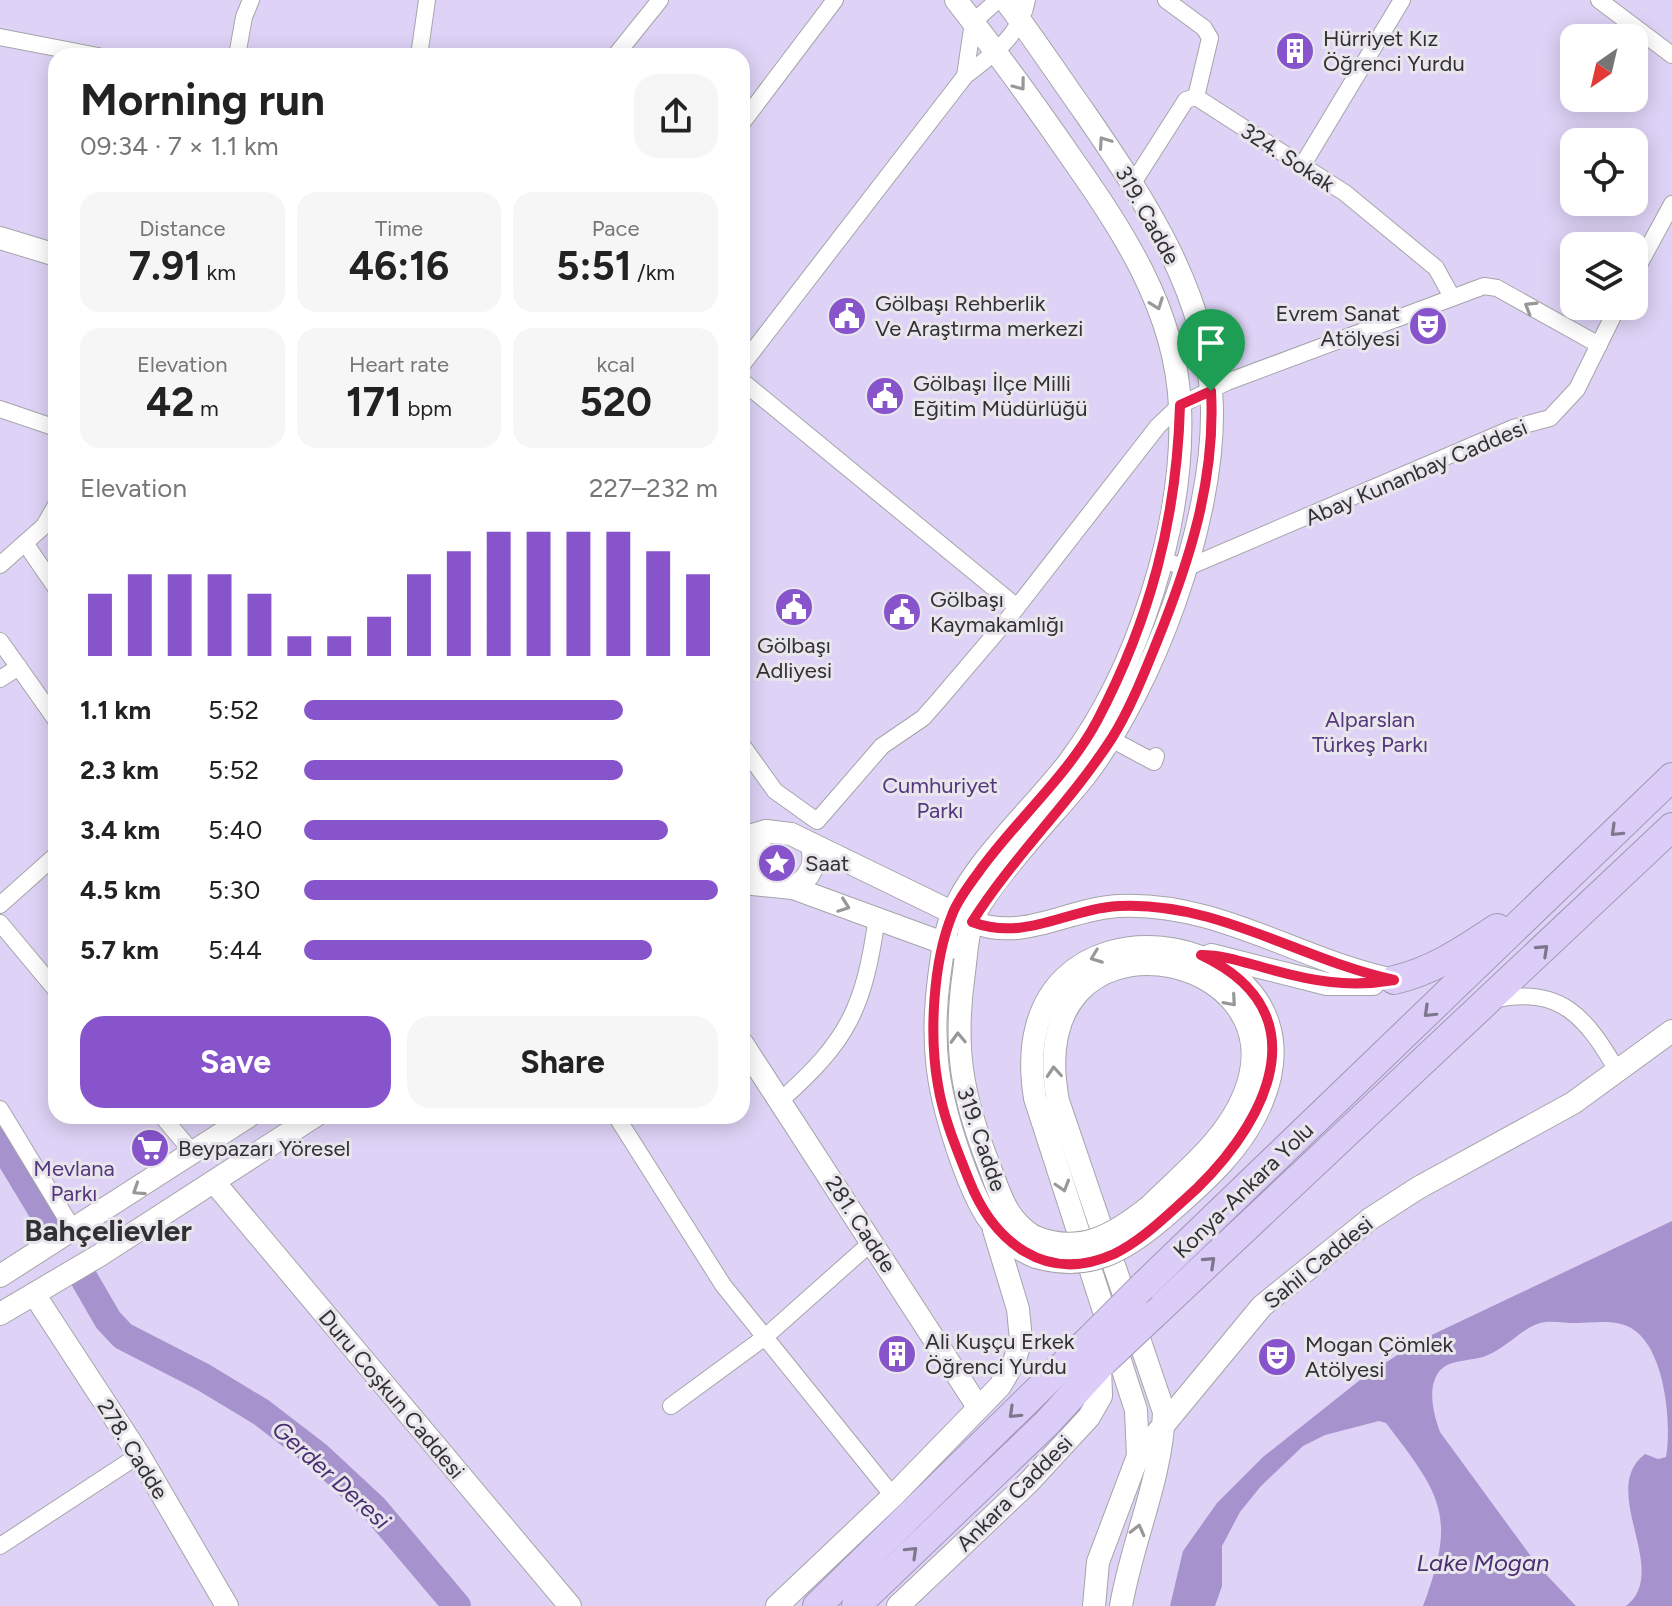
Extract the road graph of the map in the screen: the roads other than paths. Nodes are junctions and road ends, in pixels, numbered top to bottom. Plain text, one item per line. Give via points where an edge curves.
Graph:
1 (251, 0) edge
2 (427, 0) edge
3 (660, 0) edge
4 (835, 0) edge
5 (956, 0) edge
6 (998, 0) edge
7 (1005, 0) edge
8 (1027, 0) edge
9 (1166, 0) edge
10 (1402, 0) edge
11 (1599, 0) edge
12 (973, 22) junction
13 (1022, 23) junction
14 (0, 37) edge
15 (57, 48) edge
16 (238, 48) edge
17 (420, 48) edge
18 (621, 48) edge
19 (996, 52) junction
20 (1672, 55) edge
21 (965, 76) junction
22 (1196, 97) junction
23 (750, 112) edge
24 (1302, 166) junction
25 (1133, 183) junction
26 (1672, 204) edge
27 (0, 238) edge
28 (1648, 248) edge
29 (48, 253) edge
30 (1452, 297) junction
31 (1611, 320) edge
32 (1599, 345) junction
33 (750, 355) edge
34 (750, 388) edge
35 (1211, 391) junction
36 (1180, 405) junction
37 (0, 409) edge
38 (48, 425) edge
39 (48, 519) edge
40 (25, 543) junction
41 (1160, 559) junction
42 (0, 565) edge
43 (1186, 568) junction
44 (48, 576) edge
45 (1017, 607) junction
46 (0, 641) edge
47 (19, 667) junction
48 (0, 679) edge
49 (48, 709) edge
50 (1111, 739) junction
51 (750, 756) edge
52 (1156, 756) dead end
53 (1672, 777) edge
54 (797, 806) junction
55 (1672, 827) edge
56 (777, 832) junction
57 (750, 837) edge
58 (811, 844) junction
59 (48, 862) edge
60 (752, 883) edge
61 (793, 888) junction
62 (1555, 891) junction
63 (0, 905) edge
64 (877, 917) junction
65 (962, 917) junction
66 (0, 923) edge
67 (943, 945) junction
68 (967, 951) junction
69 (1201, 955) junction
70 (48, 980) edge
71 (1394, 980) junction
72 (1488, 1001) junction
73 (1672, 1031) edge
74 (750, 1055) edge
75 (1618, 1072) junction
76 (780, 1101) junction
77 (0, 1109) edge
78 (169, 1124) edge
79 (237, 1124) edge
80 (299, 1124) edge
81 (621, 1124) edge
82 (193, 1153) junction
83 (214, 1182) junction
84 (1156, 1213) junction
85 (994, 1229) junction
86 (74, 1231) junction
87 (873, 1241) junction
88 (1034, 1246) junction
89 (0, 1276) edge
90 (34, 1294) junction
91 (0, 1314) edge
92 (765, 1337) junction
93 (1098, 1355) junction
94 (671, 1406) dead end
95 (978, 1407) junction
96 (1163, 1418) junction
97 (139, 1455) junction
98 (1138, 1456) junction
99 (893, 1496) junction
100 (0, 1546) edge
101 (227, 1606) edge
102 (570, 1606) edge
103 (777, 1606) edge
104 (817, 1606) edge
105 (856, 1606) edge
106 (898, 1606) edge
107 (1094, 1606) edge
108 (1121, 1606) edge

1 - 16 street
2 - 17 street
3 - 18 street
4 - 23 street
5 - 12 street, 319. Cadde
6 - 12 street
7 - 13 street, 319. Cadde
8 - 13 street
9 - 22 street via 1210,38
10 - 24 street
11 - 20 street
12 - 19 street, 319. Cadde
12 - 21 street
13 - 19 street
25 -> 13 street, 319. Cadde
14 - 15 street
19 - 21 street
19 -> 36 street, 319. Cadde via 1139,262 1173,353
21 - 33 street
22 - 24 street, 324. Sokak
22 - 25 street via 1186,100
24 - 30 street, 324. Sokak via 1345,193 1436,268
25 - 35 street, 319. Cadde via 1183,281
26 - 28 street
27 - 29 street
32 -> 30 street via 1497,288 1484,286
30 - 35 street
31 - 32 street, Abay Kunanbay Caddesi
32 - 43 street, Abay Kunanbay Caddesi via 1577,389 1550,418 1513,428
34 - 45 street
35 - 36 street
35 - 43 street, 319. Cadde via 1207,471
36 - 41 street, 319. Cadde via 1179,472
36 - 45 street via 1147,437
37 - 38 street
39 - 40 street
40 - 42 street
40 - 44 street
41 - 43 street
41 - 65 street, 319. Cadde via 1130,650 1096,723 979,872
43 - 50 street, 319. Cadde via 1135,696
45 - 54 street via 923,718 882,746 817,821
46 - 47 street
47 - 48 street
47 - 49 street
50 - 52 street via 1154,762
50 - 65 street, 319. Cadde via 996,885
51 - 54 street via 775,791
53 -> 62 highway, Konya-Ankara Yolu
54 - 56 street
72 -> 55 highway
56 - 57 street
56 - 58 street
56 - 60 street via 751,852
58 - 61 street via 810,874
58 - 65 street
59 - 63 street
60 - 61 street
61 -> 64 street
62 - 71 highway via 1447,961
62 -> 93 highway, Konya-Ankara Yolu, bridge via 1142,1287
64 - 67 street
64 - 76 street via 856,1012 833,1051
65 - 67 street, 319. Cadde
65 - 68 street, 319. Cadde
65 - 71 street via 1011,930 1104,908 1169,909 1216,919 1353,971
66 - 70 street
67 - 68 street
67 - 85 street, 319. Cadde via 934,1014 938,1087 976,1198
88 -> 68 street, 319. Cadde via 1009,1216 963,1091 957,1025
69 - 71 street via 1221,955 1327,984
69 - 84 street, 319. Cadde via 1234,976 1258,1003 1268,1023 1273,1062 1264,1098 1246,1133 1213,1173
69 -> 98 street, 319. Cadde via 1142,946 1088,959 1064,976 1045,1006 1031,1062 1040,1113 1136,1410
72 - 75 street via 1520,994 1548,998 1579,1015
93 -> 72 highway, bridge via 1153,1315
73 - 75 street, Sahil Caddesi
74 - 76 street, 281. Cadde
75 - 96 street, Sahil Caddesi via 1573,1103 1418,1188 1348,1235 1262,1306
76 - 87 street, 281. Cadde
77 - 86 street
78 - 82 street
79 - 82 street
80 - 83 street
81 - 92 street via 723,1285
82 -> 86 street
83 - 90 street
83 - 102 street, Duru Coşkun Caddesi
84 - 88 street, 319. Cadde, bridge via 1127,1247 1099,1260 1067,1263
96 -> 84 street, 319. Cadde via 1067,1127 1053,1066 1061,1020 1076,992 1099,974 1145,963 1182,968 1221,990 1249,1029 1253,1061 1244,1095 1226,1126
85 - 88 street, 319. Cadde via 1011,1245
85 - 95 street, 319. Cadde via 1018,1309 1021,1340 1000,1386
86 - 89 street
87 - 92 street
87 - 95 street, 281. Cadde
90 - 91 street
90 - 97 street, 278. Cadde
92 - 94 street
92 - 99 street
93 -> 104 highway, Konya-Ankara Yolu
105 -> 93 highway via 1047,1423
93 - 106 street, Ankara Caddesi via 1101,1396 1089,1417 1028,1483
95 - 99 street
96 - 98 street, Sahil Caddesi
108 -> 96 street via 1163,1443
97 - 100 street
97 - 101 street, 278. Cadde
98 - 107 street, Sahil Caddesi via 1098,1562
99 - 103 street

